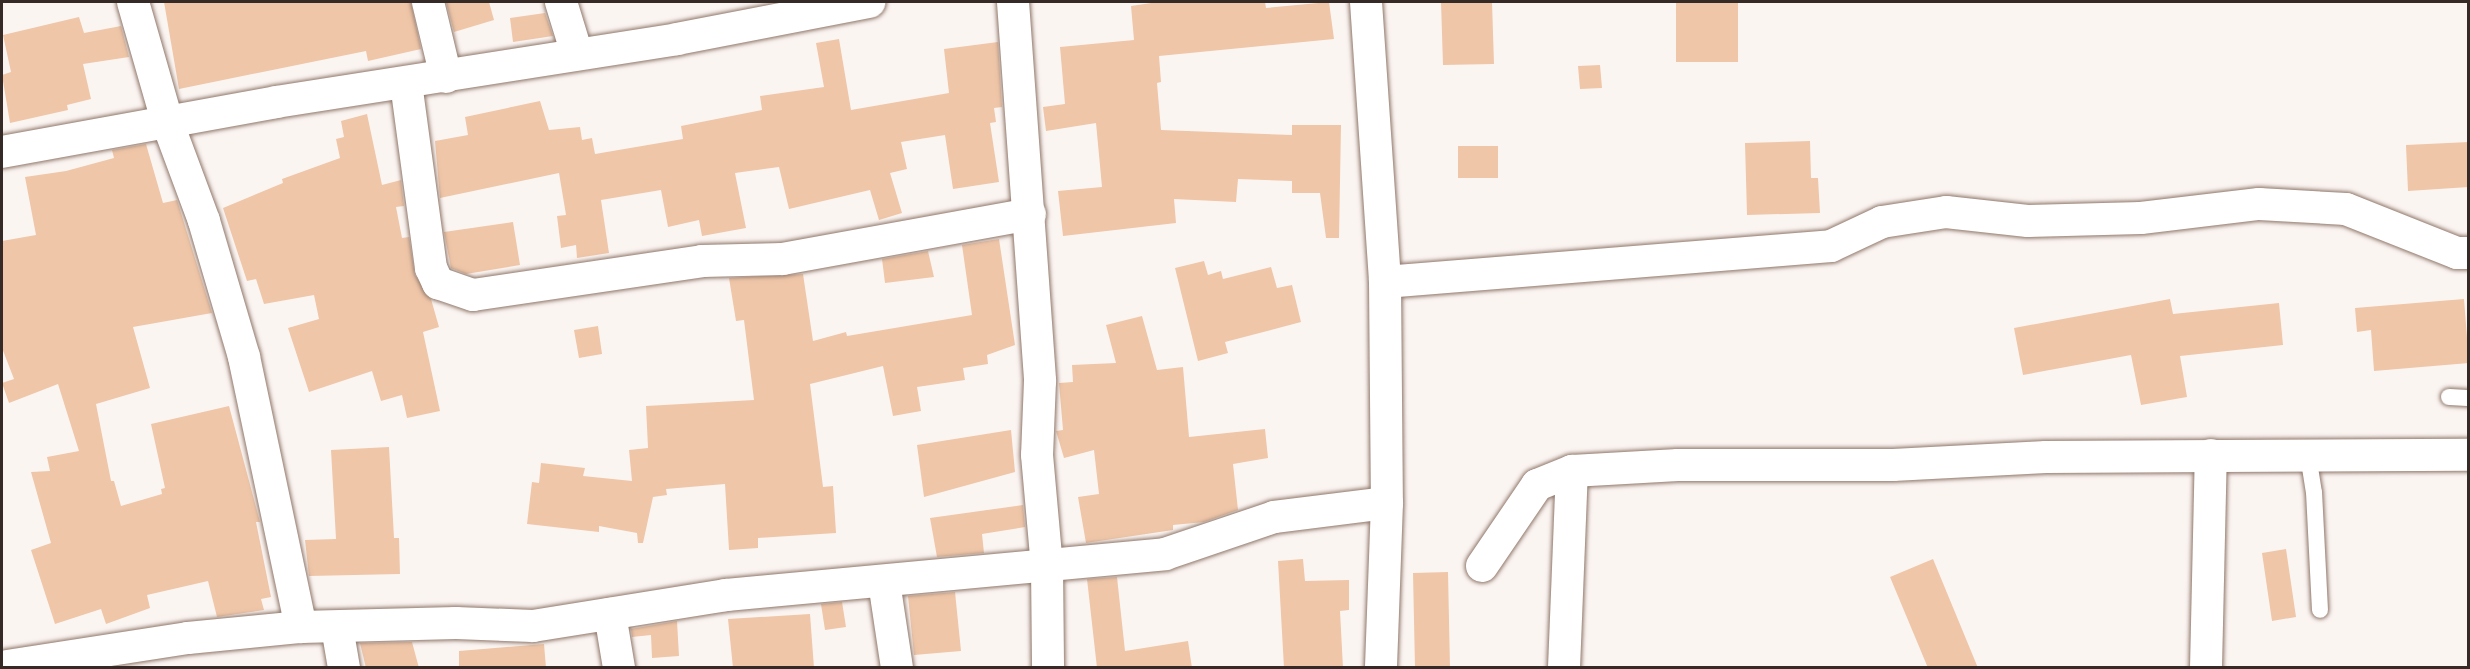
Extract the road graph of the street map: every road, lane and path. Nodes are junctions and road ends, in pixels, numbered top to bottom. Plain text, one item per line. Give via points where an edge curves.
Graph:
1 (133, 2) edge
2 (428, 2) edge
3 (561, 2) edge
4 (1013, 2) edge
5 (1366, 2) edge
6 (852, 3) edge
7 (577, 54) junction
8 (446, 77) junction
9 (406, 83) junction
10 (168, 124) junction
11 (2, 152) edge
12 (1030, 214) junction
13 (2469, 254) edge
14 (1384, 282) junction
15 (2449, 397) dead end
16 (2469, 398) edge
17 (2211, 455) junction
18 (2308, 455) junction
19 (2469, 455) edge
20 (1572, 471) junction
21 (1387, 503) junction
22 (1482, 566) dead end
23 (1047, 567) junction
24 (884, 582) junction
25 (2320, 610) dead end
26 (610, 614) junction
27 (301, 627) junction
28 (337, 627) junction
29 (6, 659) edge
30 (344, 668) edge
31 (619, 668) edge
32 (897, 668) edge
33 (1048, 668) edge
34 (1381, 668) edge
35 (1564, 668) edge
36 (2206, 668) edge

1 - 10 street
2 - 8 street
3 - 7 street
4 - 12 street
5 - 14 street
6 - 7 street via 677,39
7 - 8 street
8 - 9 street
9 - 10 street
9 - 12 street via 430,268 438,283 473,295 702,261 783,259
10 - 11 street
10 - 27 street via 204,221 244,357
12 - 23 street via 1040,381 1037,455
13 - 14 street via 2457,253 2346,209 2259,204 2141,218 2050,221 1946,212 1882,222 1831,246
14 - 21 street
15 - 16 lane
17 - 18 street
17 - 20 street via 2046,457 1893,465 1678,465
17 - 36 street
18 - 19 street
18 - 25 lane via 2314,492
20 - 22 street via 1537,485
20 - 35 street
21 - 23 street via 1274,517 1165,554
21 - 34 street
23 - 24 street
23 - 33 street
24 - 26 street via 726,595
24 - 32 street
26 - 28 street via 506,627 456,623
26 - 31 street
27 - 28 street
27 - 29 street
28 - 30 street

